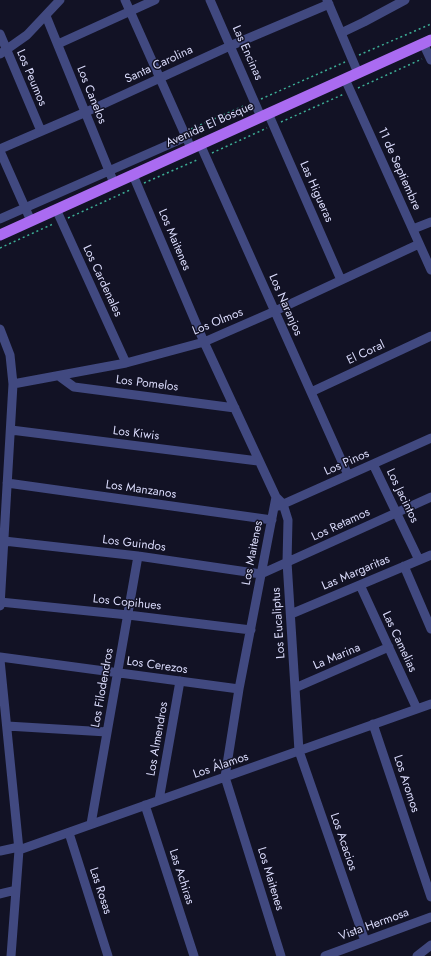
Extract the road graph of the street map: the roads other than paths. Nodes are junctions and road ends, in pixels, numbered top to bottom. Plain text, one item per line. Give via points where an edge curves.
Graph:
1 (60, 0) edge
2 (125, 0) edge
3 (155, 0) edge
4 (210, 0) edge
5 (405, 0) edge
6 (328, 2) edge
7 (130, 11) junction
8 (46, 16) junction
9 (341, 33) junction
10 (0, 34) edge
11 (427, 41) edge
12 (58, 44) junction
13 (230, 46) junction
14 (4, 52) edge
15 (430, 58) edge
16 (358, 73) junction
17 (160, 77) junction
18 (345, 79) junction
19 (86, 112) junction
20 (265, 115) junction
21 (41, 131) junction
22 (185, 134) junction
23 (196, 146) junction
24 (0, 150) edge
25 (109, 170) junction
26 (133, 175) junction
27 (114, 183) junction
28 (26, 208) junction
29 (56, 209) junction
30 (0, 219) edge
31 (31, 221) junction
32 (431, 222) edge
33 (413, 230) junction
34 (0, 235) edge
35 (420, 244) junction
36 (431, 270) edge
37 (341, 280) junction
38 (275, 311) junction
39 (0, 329) edge
40 (431, 336) edge
41 (204, 342) junction
42 (126, 364) junction
43 (59, 376) junction
44 (13, 384) junction
45 (311, 392) junction
46 (235, 408) junction
47 (11, 430) junction
48 (431, 438) edge
49 (4, 458) edge
50 (258, 461) junction
51 (373, 464) junction
52 (348, 476) junction
53 (7, 483) junction
54 (276, 497) junction
55 (431, 497) edge
56 (283, 504) junction
57 (274, 509) junction
58 (396, 513) junction
59 (3, 518) edge
60 (272, 520) junction
61 (4, 541) junction
62 (431, 555) edge
63 (138, 556) junction
64 (419, 560) junction
65 (287, 562) junction
66 (404, 566) junction
67 (261, 574) junction
68 (360, 585) junction
69 (0, 596) edge
70 (0, 606) edge
71 (291, 614) junction
72 (128, 615) junction
73 (431, 629) edge
74 (251, 630) junction
75 (389, 647) junction
76 (0, 657) edge
77 (0, 660) edge
78 (0, 671) edge
79 (118, 673) junction
80 (180, 681) junction
81 (295, 688) junction
82 (240, 689) junction
83 (431, 704) edge
84 (417, 709) junction
85 (373, 724) junction
86 (7, 726) junction
87 (107, 732) junction
88 (299, 751) junction
89 (10, 758) junction
90 (0, 761) edge
91 (225, 778) junction
92 (159, 800) junction
93 (145, 805) junction
94 (91, 824) junction
95 (69, 832) junction
96 (19, 848) junction
97 (0, 852) edge
98 (16, 890) junction
99 (0, 894) edge
100 (431, 897) edge
101 (431, 917) edge
102 (365, 941) junction
103 (431, 945) edge
104 (10, 956) edge
105 (108, 956) edge
106 (194, 956) edge
107 (281, 956) edge
108 (325, 956) edge
109 (418, 956) edge

1 - 8 street
2 - 7 street, Los Naranjos
3 - 7 street
4 - 13 street, Las Encinas
5 - 9 street
6 - 9 street
6 - 13 street, Santa Carolina
7 - 12 street
7 - 17 street, Los Naranjos
8 - 12 street, Los Canelos
8 - 14 street via 28,35
9 - 16 street
10 - 14 street, Los Peumos
11 - 15 street
11 - 16 main road, Avenida El Bosque
12 - 19 street, Los Canelos
13 - 17 street, Santa Carolina
13 - 20 street, Las Encinas via 255,101
14 - 21 street, Los Peumos
16 - 18 main road, Avenida El Bosque
17 - 19 street, Santa Carolina
17 - 22 street, Los Naranjos
18 - 20 main road, Avenida El Bosque
18 - 33 street, 11 de Septiembre
19 - 21 street, Santa Carolina
19 - 25 street, Los Canelos
20 - 23 main road, Avenida El Bosque
20 - 37 street, Las Higueras via 273,126
21 - 24 street, Santa Carolina
22 - 23 street, Los Naranjos
22 - 25 street, Avenida El Bosque
23 - 26 main road, Avenida El Bosque
23 - 38 street, Los Naranjos via 205,156
24 - 28 street
25 - 27 street, Los Canelos
25 - 28 street, Avenida El Bosque
26 - 27 main road, Avenida El Bosque
26 - 41 street, Los Maitenes
27 - 29 main road, Avenida El Bosque
28 - 30 street, Avenida El Bosque
28 - 31 street
29 - 31 main road, Avenida El Bosque
29 - 42 street, Los Cardenales
31 - 34 main road, Avenida El Bosque
32 - 33 street
33 - 35 street, 11 de Septiembre
35 - 36 street, 11 de Septiembre
35 - 37 street, Los Olmos
37 - 38 street, Los Olmos
38 - 41 street, Los Olmos
38 - 45 street, Los Naranjos
39 - 44 street via 10,355
40 - 45 street, El Coral
41 - 42 street, Los Olmos
41 - 46 street, Los Maitenes
42 - 43 street, Los Olmos
43 - 44 street, Los Olmos
43 - 46 street, Los Pomelos via 74,387
44 - 47 street
45 - 52 street, Los Naranjos
46 - 50 street, Los Maitenes
47 - 49 street
47 - 50 street, Los Kiwis
48 - 51 street, Los Pinos
49 - 53 street
50 - 54 street, Los Maitenes
51 - 52 street, Los Pinos
51 - 58 street, Los Jacintos
52 - 56 street, Los Pinos
53 - 59 street
53 - 60 street, Los Manzanos
54 - 56 street
54 - 57 street, Los Maitenes
55 - 58 street, Los Retamos
56 - 57 street, Los Pinos
56 - 65 street, Los Eucaliptus via 288,520
57 - 60 street, Los Maitenes
58 - 64 street, Los Jacintos
58 - 65 street, Los Retamos
59 - 61 street
60 - 67 street, Los Maitenes
61 - 63 street, Los Guindos
61 - 69 street
62 - 64 street, Las Margaritas
63 - 67 street, Los Guindos
63 - 72 street, Los Filodendros
64 - 66 street, Las Margaritas
65 - 67 street, Los Retamos
65 - 71 street, Los Eucaliptus
66 - 68 street, Las Margaritas
66 - 73 street
67 - 74 street, Los Maitenes
68 - 71 street, Las Margaritas
68 - 75 street, Las Camelias
69 - 70 street
69 - 72 street, Los Copihues
71 - 81 street, Los Eucaliptus
72 - 74 street, Los Copihues
72 - 79 street, Los Filodendros
74 - 82 street, Los Maitenes
75 - 81 street, La Marina
75 - 84 street, Las Camelias
76 - 79 street, Los Cerezos
77 - 78 street
78 - 86 street
79 - 80 street, Los Cerezos
79 - 87 street, Los Filodendros
80 - 82 street, Los Cerezos
80 - 92 street, Los Almendros
81 - 88 street, Los Eucaliptus
82 - 91 street, Los Maitenes
83 - 84 street, Los Álamos
84 - 85 street, Los Álamos
85 - 88 street, Los Álamos
85 - 100 street, Los Aromos
86 - 87 street
86 - 89 street
87 - 94 street, Los Filodendros
88 - 91 street, Los Álamos
88 - 102 street, Los Acacios
89 - 90 street
89 - 96 street
91 - 92 street, Los Álamos
91 - 107 street, Los Maitenes
92 - 93 street, Los Álamos
93 - 94 street, Los Álamos
93 - 106 street, Las Achiras
94 - 95 street, Los Álamos
95 - 96 street, Los Álamos
95 - 105 street, Las Rosas
96 - 97 street, Los Álamos
96 - 98 street
98 - 99 street
98 - 104 street
101 - 102 street, Vista Hermosa
102 - 108 street, Vista Hermosa
103 - 109 street

